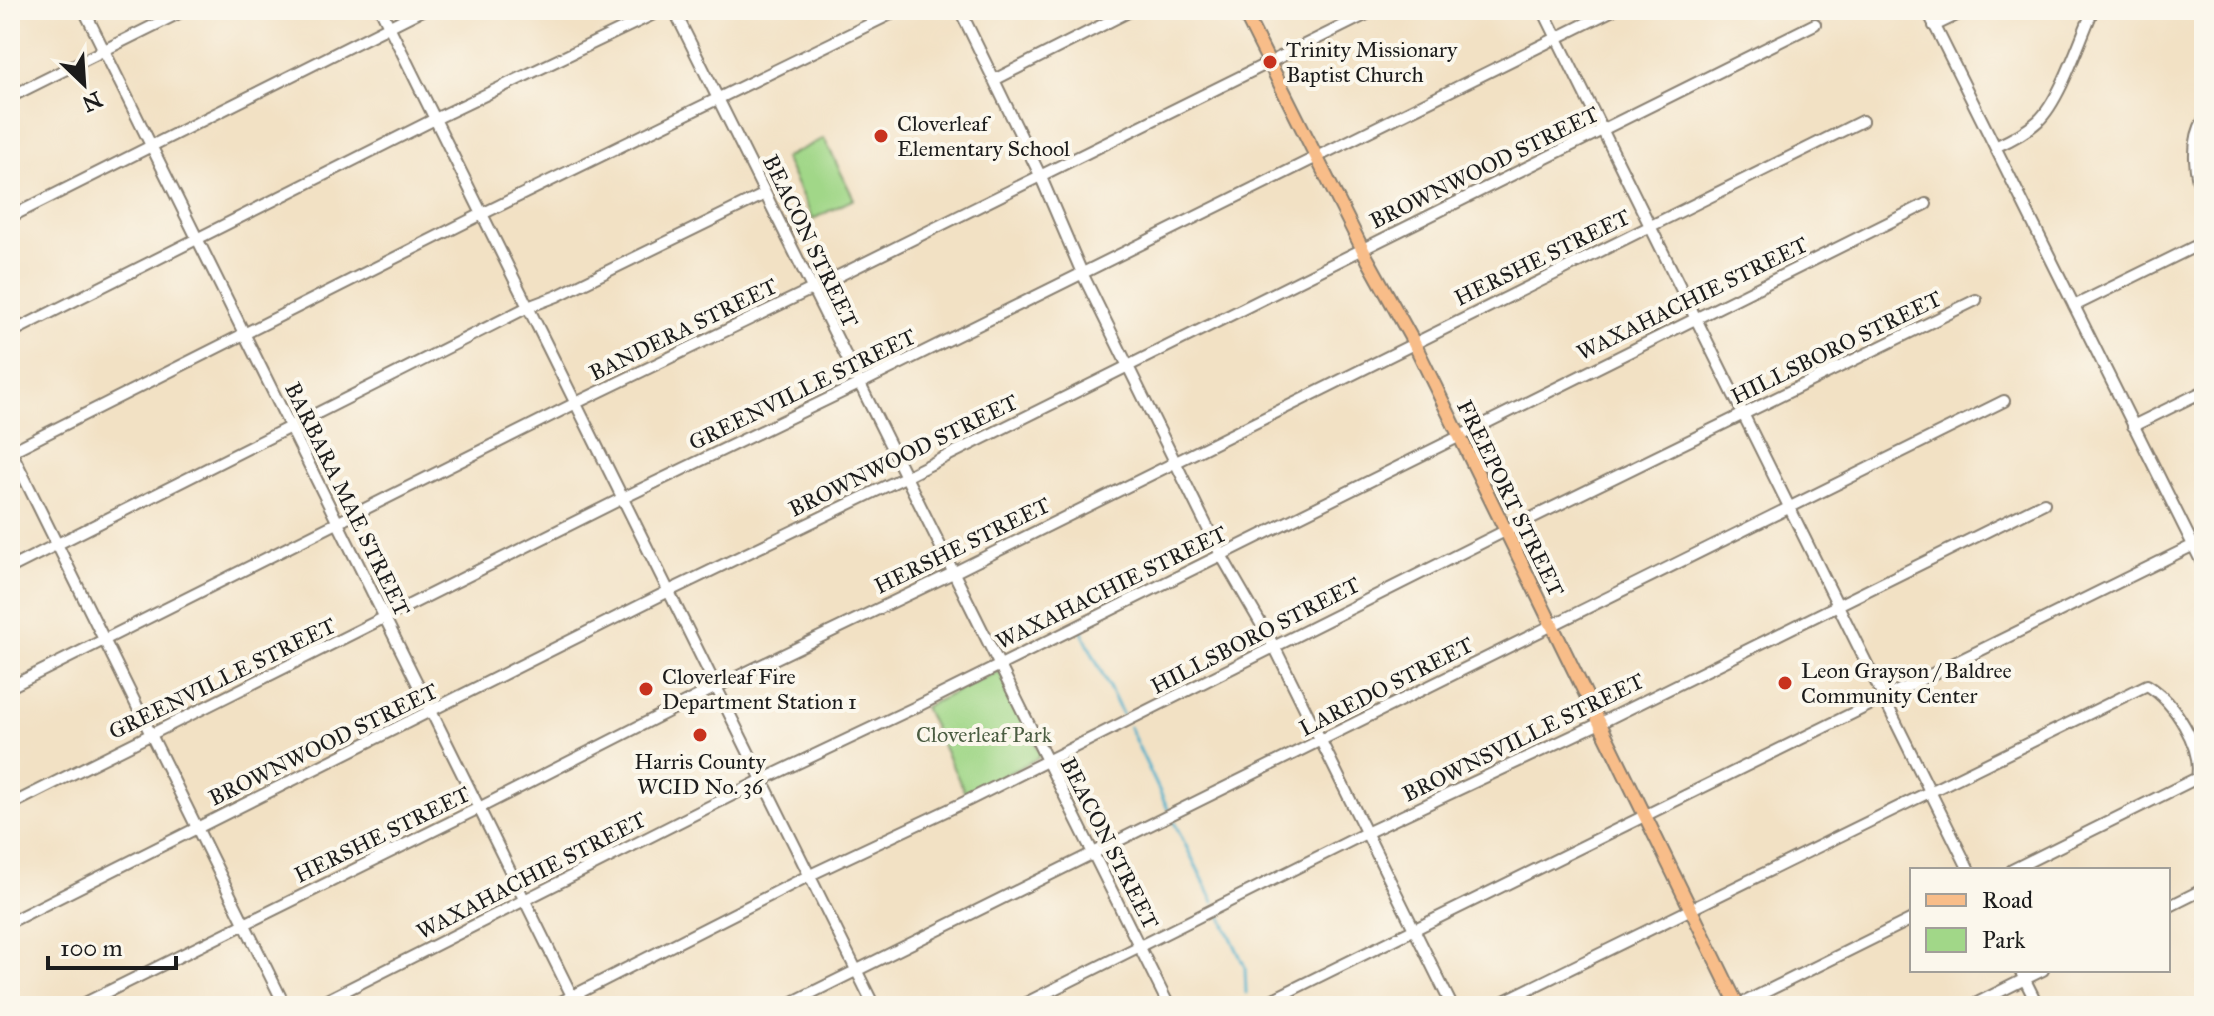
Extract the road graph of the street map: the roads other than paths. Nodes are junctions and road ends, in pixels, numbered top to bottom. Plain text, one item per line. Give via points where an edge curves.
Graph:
1 (84, 10) edge
2 (185, 10) edge
3 (381, 10) edge
4 (422, 10) edge
5 (662, 10) edge
6 (674, 10) edge
7 (899, 10) edge
8 (960, 10) edge
9 (1132, 10) edge
10 (1243, 10) edge
11 (1375, 10) edge
12 (1543, 10) edge
13 (1613, 10) edge
14 (1927, 10) edge
15 (1967, 10) edge
16 (2093, 10) edge
17 (1815, 24) dead end
18 (389, 26) junction
19 (1934, 26) junction
20 (1557, 38) junction
21 (104, 50) junction
22 (1271, 62) junction
23 (994, 80) junction
24 (10, 97) edge
25 (719, 100) junction
26 (435, 119) junction
27 (2204, 119) edge
28 (1862, 121) dead end
29 (1603, 130) junction
30 (152, 147) junction
31 (1995, 147) junction
32 (1317, 157) junction
33 (1040, 175) junction
34 (765, 194) junction
35 (2204, 199) edge
36 (1926, 204) dead end
37 (482, 214) junction
38 (10, 217) edge
39 (1650, 227) junction
40 (198, 240) junction
41 (2204, 242) edge
42 (1363, 249) junction
43 (1082, 273) junction
44 (812, 289) junction
45 (1976, 300) dead end
46 (2074, 306) junction
47 (528, 307) junction
48 (1696, 319) junction
49 (10, 333) edge
50 (245, 335) junction
51 (1414, 343) junction
52 (1128, 366) junction
53 (859, 384) junction
54 (2204, 391) edge
55 (2004, 401) dead end
56 (576, 403) junction
57 (1744, 415) junction
58 (2133, 426) junction
59 (291, 428) junction
60 (1458, 437) junction
61 (10, 451) edge
62 (1175, 462) junction
63 (905, 477) junction
64 (623, 498) junction
65 (2044, 503) dead end
66 (1789, 508) junction
67 (338, 524) junction
68 (1505, 531) junction
69 (2199, 542) edge
70 (57, 544) junction
71 (1221, 555) junction
72 (2204, 567) edge
73 (10, 568) edge
74 (953, 573) junction
75 (669, 591) junction
76 (1838, 605) junction
77 (385, 619) junction
78 (1551, 626) junction
79 (104, 640) junction
80 (1275, 648) junction
81 (999, 665) junction
82 (10, 687) edge
83 (716, 687) junction
84 (1884, 697) junction
85 (432, 713) junction
86 (1598, 724) junction
87 (151, 735) junction
88 (1321, 741) junction
89 (1047, 761) junction
90 (762, 780) junction
91 (1931, 793) junction
92 (10, 805) edge
93 (479, 808) junction
94 (1644, 815) junction
95 (197, 829) junction
96 (1366, 833) junction
97 (1093, 855) junction
98 (1968, 868) edge
99 (2016, 868) edge
100 (810, 875) junction
101 (2204, 889) edge
102 (525, 901) junction
103 (2170, 906) edge
104 (1690, 910) junction
105 (1910, 920) edge
106 (10, 922) edge
107 (244, 924) junction
108 (1414, 929) junction
109 (1139, 947) junction
110 (856, 969) junction
111 (2022, 974) edge
112 (574, 1001) edge
113 (79, 1006) edge
114 (285, 1006) edge
115 (315, 1006) edge
116 (553, 1006) edge
117 (785, 1006) edge
118 (874, 1006) edge
119 (1020, 1006) edge
120 (1169, 1006) edge
121 (1259, 1006) edge
122 (1452, 1006) edge
123 (1494, 1006) edge
124 (1737, 1006) edge
125 (1971, 1006) edge
126 (2038, 1006) edge

1 - 21 street, BARBARA MAE STREET
2 - 21 street
3 - 18 street
4 - 18 street
5 - 26 street
6 - 25 street, BEACON STREET
7 - 25 street
8 - 23 street
9 - 23 street
10 - 22 main road, FREEPORT STREET
11 - 22 street, BANDERA STREET
12 - 20 street
13 - 20 street, GREENVILLE STREET
14 - 19 street
15 - 19 street
16 - 31 street via 2050,106 2019,136
17 - 29 street, BROWNWOOD STREET
18 - 26 street
18 - 30 street
19 - 31 street
20 - 29 street
20 - 32 street, GREENVILLE STREET
21 - 24 street
21 - 30 street, BARBARA MAE STREET
22 - 32 main road, FREEPORT STREET
22 - 33 street, BANDERA STREET
23 - 33 street
25 - 34 street, BEACON STREET
25 - 37 street
26 - 37 street
26 - 40 street
27 - 35 street via 2194,156
28 - 39 street, HERSHE STREET
29 - 39 street
29 - 42 street, BROWNWOOD STREET
30 - 38 street
30 - 40 street, BARBARA MAE STREET
31 - 46 street
32 - 42 main road, FREEPORT STREET
32 - 43 street, GREENVILLE STREET
33 - 43 street
33 - 44 street, BANDERA STREET
34 - 44 street, BEACON STREET
34 - 47 street
36 - 48 street, WAXAHACHIE STREET
37 - 47 street
37 - 50 street
39 - 48 street
39 - 51 street, HERSHE STREET
40 - 49 street
40 - 50 street, BARBARA MAE STREET
41 - 46 street
42 - 51 main road, FREEPORT STREET
42 - 52 street, BROWNWOOD STREET
43 - 52 street
43 - 53 street, GREENVILLE STREET
44 - 53 street, BEACON STREET
44 - 56 street, BANDERA STREET
45 - 57 street, HILLSBORO STREET
46 - 58 street
47 - 56 street
47 - 59 street
48 - 57 street
48 - 60 street, WAXAHACHIE STREET
50 - 59 street, BARBARA MAE STREET
50 - 61 street
51 - 60 main road, FREEPORT STREET
51 - 62 street, HERSHE STREET
52 - 62 street
52 - 63 street, BROWNWOOD STREET
53 - 63 street, BEACON STREET
53 - 64 street, GREENVILLE STREET
54 - 58 street
55 - 66 street, LAREDO STREET
56 - 64 street
56 - 67 street, BANDERA STREET
57 - 66 street
57 - 68 street, HILLSBORO STREET
58 - 69 street
59 - 67 street, BARBARA MAE STREET
59 - 70 street
60 - 68 main road, FREEPORT STREET
60 - 71 street, WAXAHACHIE STREET
61 - 70 street
62 - 71 street
62 - 74 street, HERSHE STREET
63 - 74 street, BEACON STREET
63 - 75 street, BROWNWOOD STREET
64 - 75 street
64 - 77 street, GREENVILLE STREET
65 - 76 street, BROWNSVILLE STREET
66 - 76 street
66 - 78 street, LAREDO STREET
67 - 77 street, BARBARA MAE STREET
67 - 79 street, BANDERA STREET
68 - 78 main road, FREEPORT STREET
68 - 80 street, HILLSBORO STREET
69 - 72 street
69 - 84 street
70 - 73 street
70 - 79 street
71 - 80 street
71 - 81 street, WAXAHACHIE STREET
74 - 81 street, BEACON STREET
74 - 83 street, HERSHE STREET
75 - 83 street
75 - 85 street, BROWNWOOD STREET
76 - 84 street
76 - 86 street, BROWNSVILLE STREET
77 - 85 street, BARBARA MAE STREET
77 - 87 street, GREENVILLE STREET
78 - 86 main road, FREEPORT STREET
78 - 88 street, LAREDO STREET
79 - 82 street, BANDERA STREET
79 - 87 street
80 - 88 street
80 - 89 street, HILLSBORO STREET
81 - 89 street, BEACON STREET
81 - 90 street, WAXAHACHIE STREET
83 - 90 street
83 - 93 street, HERSHE STREET
84 - 91 street
84 - 94 street
85 - 93 street, BARBARA MAE STREET
85 - 95 street, BROWNWOOD STREET
86 - 94 main road, FREEPORT STREET
86 - 96 street, BROWNSVILLE STREET
87 - 92 street, GREENVILLE STREET
87 - 95 street
88 - 96 street
88 - 97 street, LAREDO STREET
89 - 97 street, BEACON STREET
89 - 100 street, HILLSBORO STREET
90 - 100 street
90 - 102 street, WAXAHACHIE STREET
91 - 98 street
91 - 99 street via 2147,685 2170,702 2194,749 2197,778
91 - 104 street
93 - 102 street, BARBARA MAE STREET
93 - 107 street, HERSHE STREET
94 - 104 main road, FREEPORT STREET
94 - 108 street
95 - 106 street, BROWNWOOD STREET
95 - 107 street
96 - 108 street
96 - 109 street, BROWNSVILLE STREET
97 - 109 street, BEACON STREET
97 - 110 street, LAREDO STREET
100 - 110 street
100 - 112 street, HILLSBORO STREET
101 - 103 street
102 - 112 street, BARBARA MAE STREET
102 - 115 street, WAXAHACHIE STREET
104 - 123 street
104 - 124 main road, FREEPORT STREET
105 - 124 street
107 - 113 street, HERSHE STREET
107 - 114 street
108 - 121 street
108 - 122 street
109 - 119 street, BROWNSVILLE STREET
109 - 120 street, BEACON STREET
110 - 117 street, LAREDO STREET
110 - 118 street
111 - 125 street
111 - 126 street
112 - 116 street, HILLSBORO STREET

